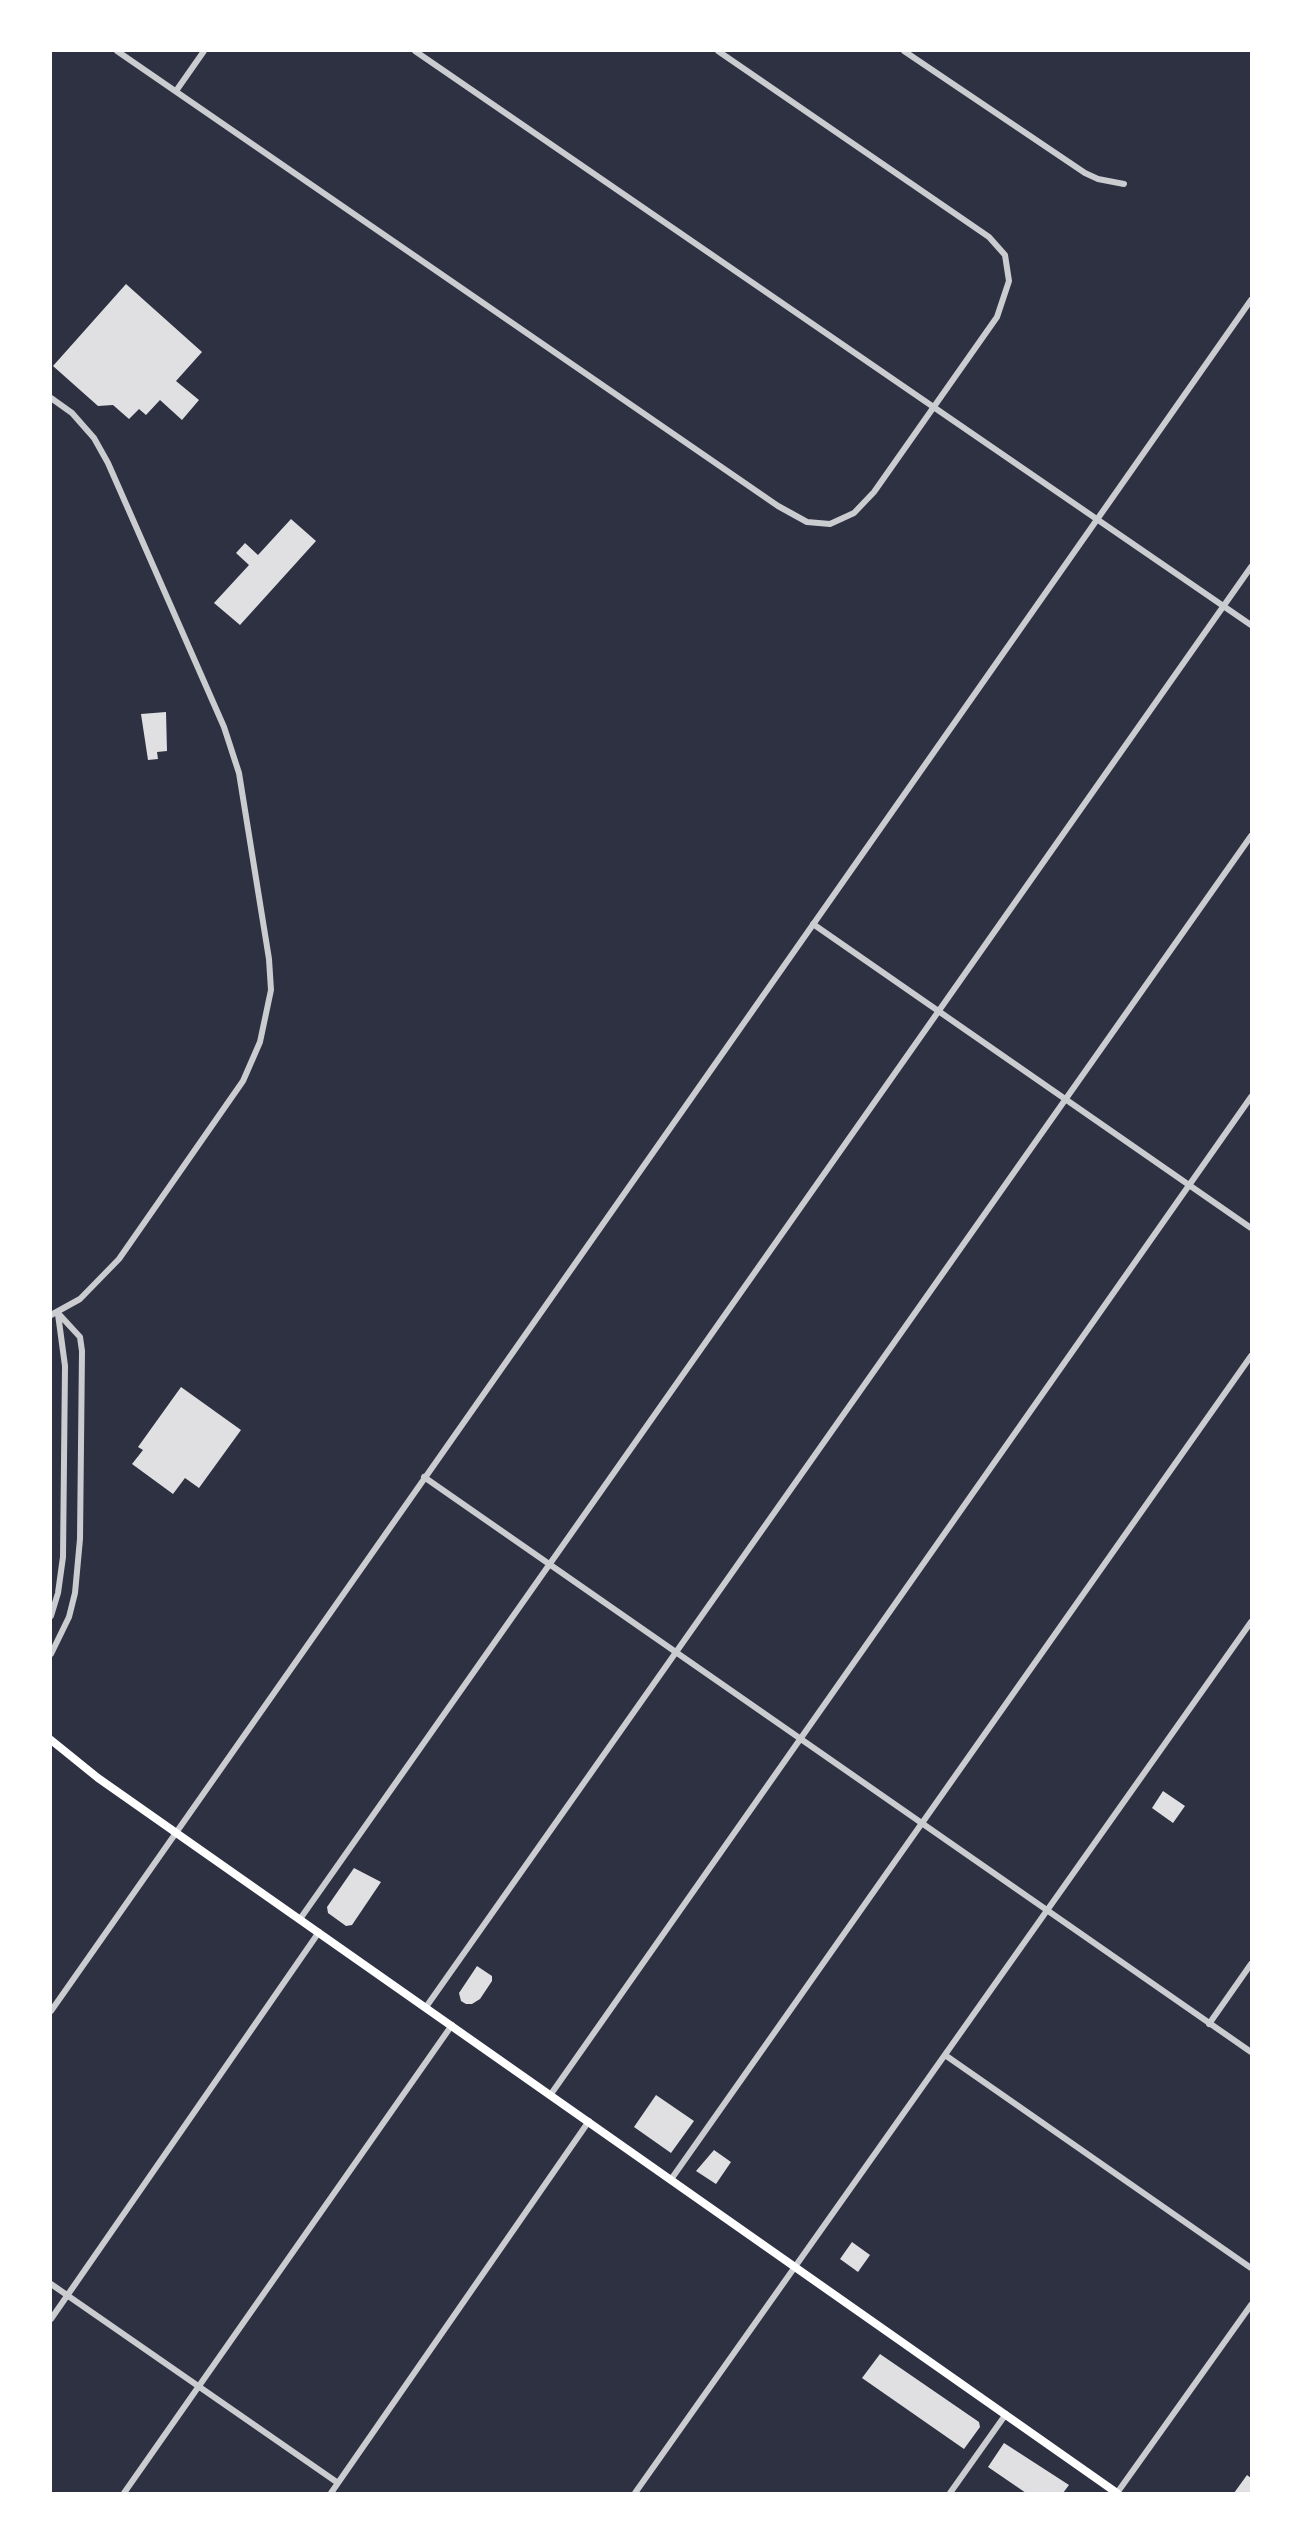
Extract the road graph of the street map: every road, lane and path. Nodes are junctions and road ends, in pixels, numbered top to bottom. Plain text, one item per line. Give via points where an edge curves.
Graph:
1 (117, 51) edge
2 (204, 51) edge
3 (415, 51) edge
4 (718, 51) edge
5 (904, 51) edge
6 (176, 91) junction
7 (1124, 184) dead end
8 (1251, 300) edge
9 (51, 398) edge
10 (933, 405) junction
11 (1098, 519) junction
12 (1251, 567) edge
13 (1224, 606) junction
14 (1251, 625) edge
15 (1251, 836) edge
16 (813, 924) junction
17 (939, 1011) junction
18 (1251, 1097) edge
19 (1067, 1100) junction
20 (1189, 1185) junction
21 (1251, 1228) edge
22 (54, 1314) edge
23 (1251, 1356) edge
24 (424, 1477) junction
25 (549, 1564) junction
26 (51, 1616) edge
27 (1251, 1622) edge
28 (676, 1652) junction
29 (51, 1654) edge
30 (800, 1739) junction
31 (51, 1740) edge
32 (922, 1825) junction
33 (175, 1831) junction
34 (1047, 1910) junction
35 (300, 1919) junction
36 (319, 1933) junction
37 (1251, 1964) edge
38 (426, 2007) junction
39 (51, 2011) edge
40 (1209, 2024) junction
41 (452, 2025) junction
42 (1251, 2052) edge
43 (945, 2055) junction
44 (551, 2094) junction
45 (589, 2121) junction
46 (672, 2178) junction
47 (795, 2265) junction
48 (1251, 2268) edge
49 (51, 2284) edge
50 (67, 2295) junction
51 (1251, 2305) edge
52 (51, 2319) edge
53 (199, 2386) junction
54 (1006, 2414) junction
55 (338, 2483) junction
56 (124, 2493) edge
57 (331, 2493) edge
58 (635, 2493) edge
59 (950, 2493) edge
60 (1117, 2493) edge

1 - 6 street
2 - 6 street
3 - 10 street
4 - 10 street via 989,237 1005,255 1009,281 997,317
5 - 7 street via 1085,173
6 - 10 street via 807,523 844,520 863,505
8 - 11 street
9 - 22 street via 72,413 108,463 224,727 239,773 271,990 260,1042 243,1081 119,1259 95,1286
10 - 11 street
11 - 13 street
11 - 16 street
12 - 13 street
13 - 14 street
13 - 17 street
15 - 19 street
16 - 17 street
16 - 24 street
17 - 19 street
17 - 25 street
18 - 20 street
19 - 20 street
19 - 28 street
20 - 21 street
20 - 30 street
22 - 26 street via 65,1366 63,1557
22 - 29 street via 79,1337 82,1351 75,1593
23 - 32 street
24 - 25 street
24 - 33 street
25 - 28 street
25 - 35 street
27 - 34 street
28 - 30 street
28 - 38 street
30 - 32 street
30 - 44 street
31 - 33 main road
32 - 34 street
32 - 46 street
33 - 35 main road
33 - 39 street
34 - 40 street
34 - 43 street
35 - 36 main road
36 - 38 main road
36 - 50 street
37 - 40 street
38 - 41 main road
40 - 42 street
41 - 44 main road
41 - 53 street
43 - 47 street
43 - 48 street
44 - 45 main road
45 - 46 main road
45 - 55 street
46 - 47 main road
47 - 54 main road
47 - 58 street
49 - 50 street
50 - 52 street
50 - 53 street
51 - 60 street
53 - 55 street
53 - 56 street
54 - 59 street
54 - 60 main road
55 - 57 street

